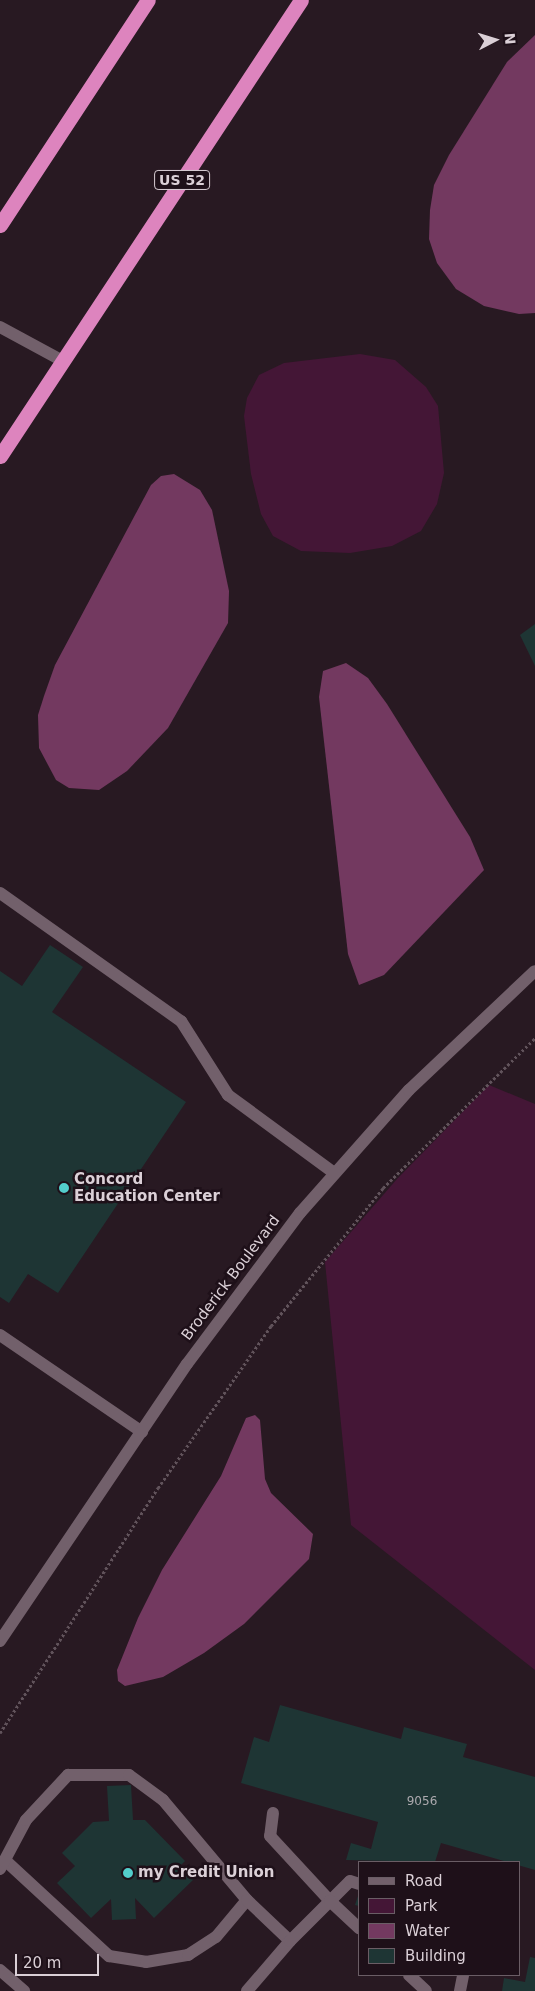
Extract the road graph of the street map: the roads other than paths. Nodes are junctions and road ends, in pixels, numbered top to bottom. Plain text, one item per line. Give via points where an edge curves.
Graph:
1 (148, 0) edge
2 (301, 0) edge
3 (0, 224) edge
4 (0, 327) edge
5 (63, 361) junction
6 (0, 456) edge
7 (0, 893) edge
8 (535, 971) edge
9 (334, 1173) junction
10 (0, 1335) edge
11 (142, 1432) junction
12 (0, 1641) edge
13 (273, 1813) dead end
14 (3, 1866) edge
15 (358, 1884) edge
16 (248, 1900) junction
17 (330, 1901) junction
18 (358, 1927) edge
19 (290, 1941) junction
20 (0, 1970) edge
21 (410, 1976) edge
22 (463, 1976) edge
23 (24, 1991) edge
24 (247, 1991) edge
25 (426, 1991) edge
26 (460, 1991) edge

1 - 3 highway
2 - 5 highway, US 52
4 - 5 street
5 - 6 highway, US 52
7 - 9 street via 181,1021 228,1095
8 - 9 street, Broderick Boulevard via 409,1090
9 - 11 street, Broderick Boulevard via 246,1283
10 - 11 street
11 - 12 street, Broderick Boulevard
13 - 17 street via 270,1836
14 - 16 street via 109,1956 146,1962 188,1955 216,1937
14 - 16 street via 26,1820 68,1775 130,1775 163,1800
15 - 17 street via 350,1881
16 - 19 street
17 - 18 street
17 - 19 street
19 - 24 street
20 - 23 street
21 - 25 street
22 - 26 street

